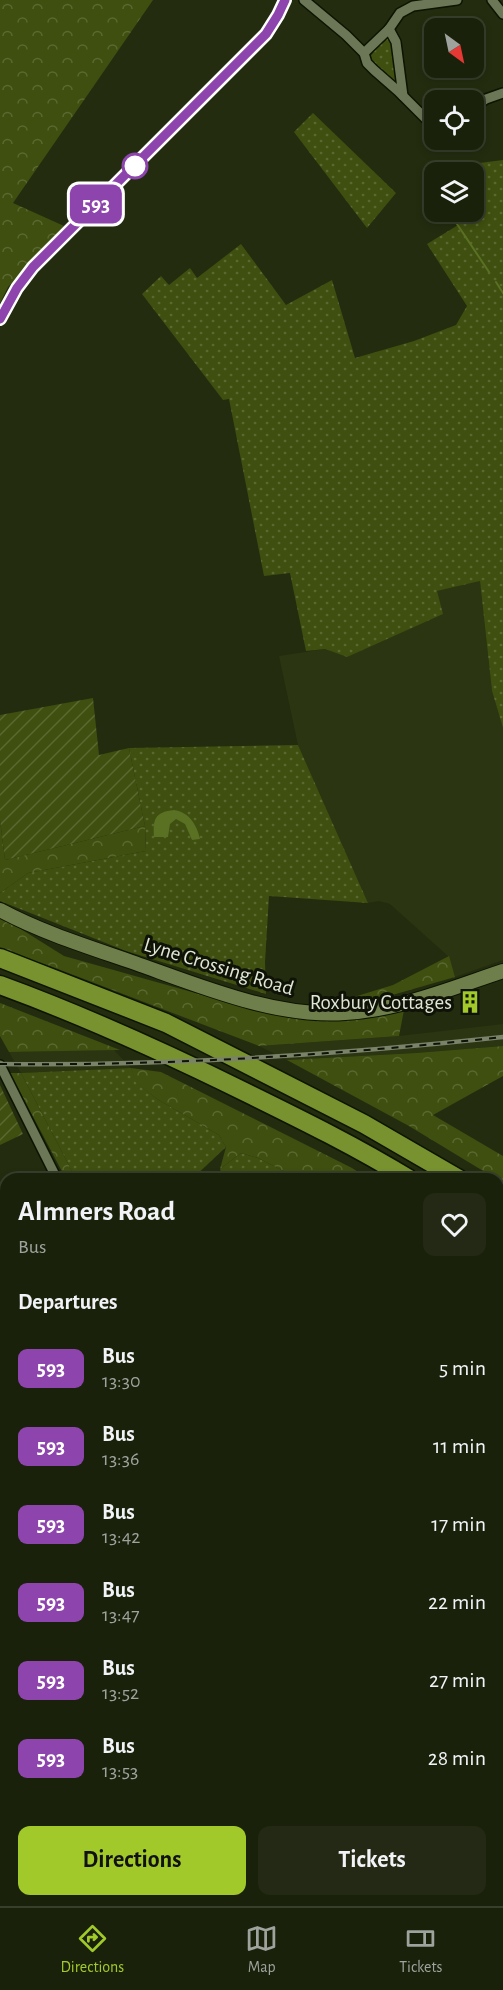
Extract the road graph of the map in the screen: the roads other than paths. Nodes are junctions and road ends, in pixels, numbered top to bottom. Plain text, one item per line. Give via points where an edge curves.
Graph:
1 (285, 0) edge
2 (304, 0) edge
3 (457, 0) edge
4 (495, 2) edge
5 (503, 14) edge
6 (389, 29) junction
7 (364, 53) junction
8 (503, 93) edge
9 (403, 96) junction
10 (484, 100) edge
11 (424, 117) edge
12 (0, 319) edge
13 (0, 910) edge
14 (0, 958) edge
15 (503, 971) edge
16 (0, 985) edge
17 (0, 1065) edge
18 (54, 1173) edge
19 (399, 1173) edge
20 (449, 1173) edge

1 - 12 street via 266,34 33,267
2 - 7 street
3 - 6 street via 412,6 400,13
4 - 5 street
6 - 7 street
6 - 9 street via 396,42
7 - 9 street via 367,63
8 - 10 street
9 - 11 street
13 - 15 street, Lyne Crossing Road via 55,935 190,982 297,1012 368,1010
14 - 20 highway via 166,1023 364,1124
16 - 19 highway via 166,1053 298,1117
17 - 18 street

